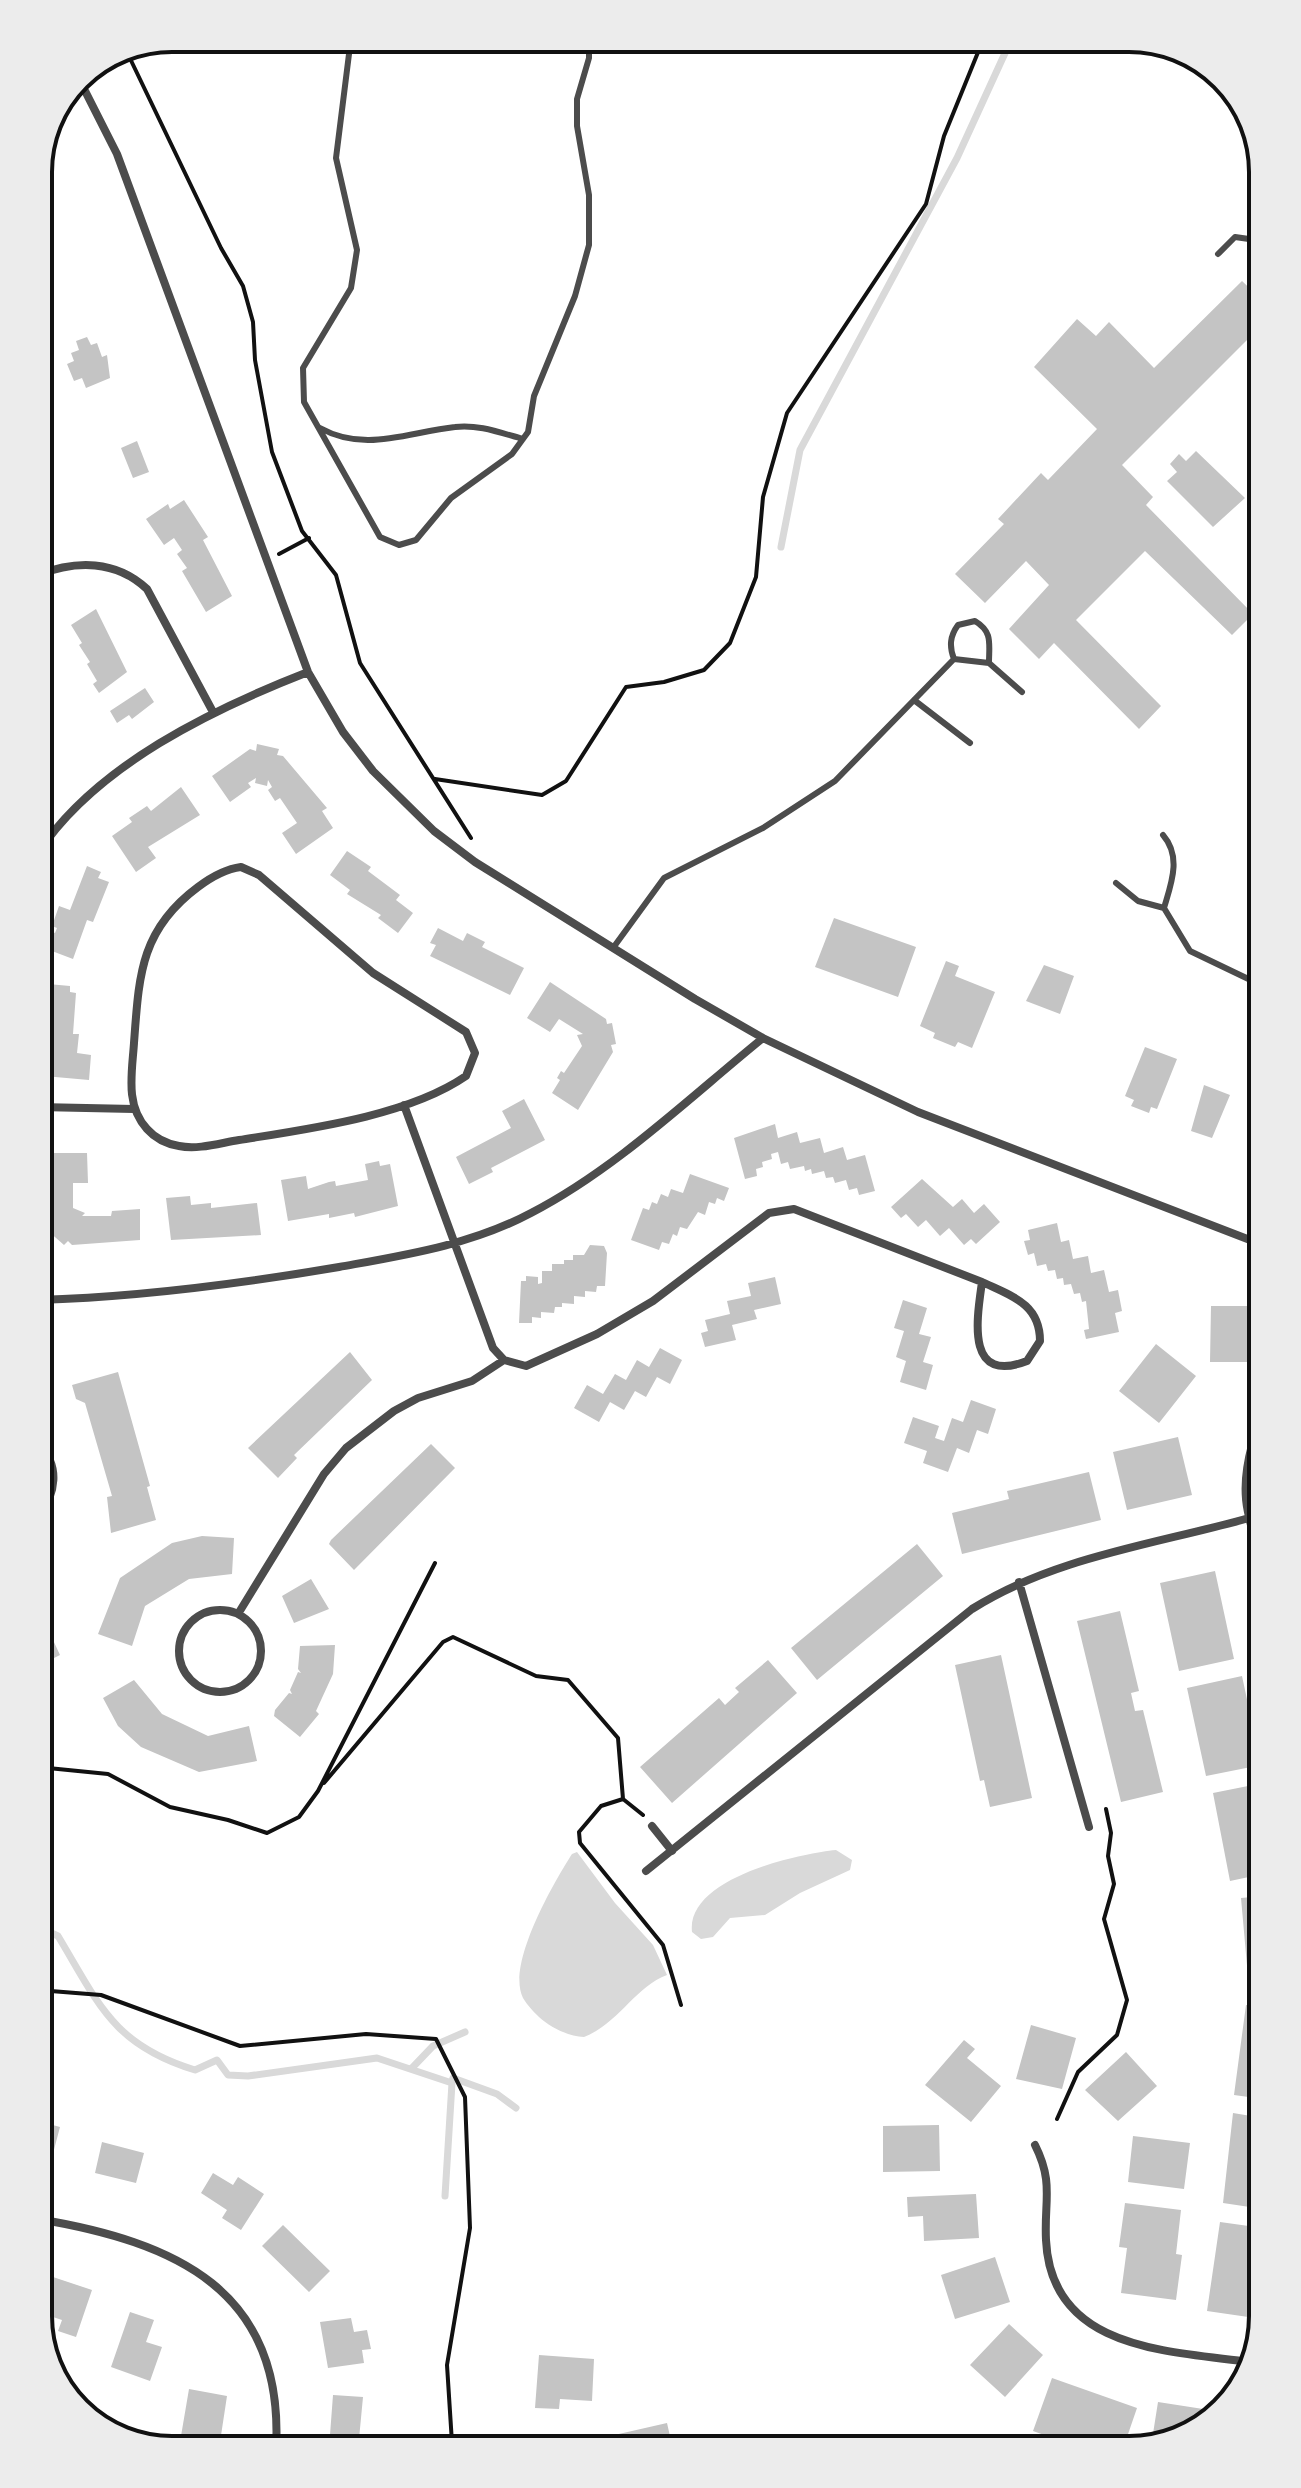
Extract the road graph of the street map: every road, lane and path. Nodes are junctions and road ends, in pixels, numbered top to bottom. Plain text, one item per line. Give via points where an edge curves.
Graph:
1 (349, 52) edge
2 (588, 52) edge
3 (978, 52) edge
4 (130, 59) edge
5 (85, 91) edge
6 (1249, 239) edge
7 (1218, 254) dead end
8 (318, 426) junction
9 (523, 439) junction
10 (309, 538) junction
11 (267, 560) junction
12 (52, 571) edge
13 (954, 659) junction
14 (989, 663) junction
15 (308, 672) junction
16 (1022, 692) dead end
17 (914, 700) junction
18 (213, 712) junction
19 (970, 743) dead end
20 (435, 779) junction
21 (52, 833) edge
22 (1163, 835) dead end
23 (475, 845) dead end
24 (1116, 883) dead end
25 (1164, 908) junction
26 (613, 948) junction
27 (1249, 979) edge
28 (763, 1038) junction
29 (404, 1105) junction
30 (52, 1107) edge
31 (134, 1109) junction
32 (1249, 1240) edge
33 (456, 1243) junction
34 (982, 1282) junction
35 (52, 1299) edge
36 (504, 1360) junction
37 (1249, 1459) edge
38 (1249, 1518) joint
39 (435, 1563) dead end
40 (1019, 1582) junction
41 (238, 1614) junction
42 (52, 1768) edge
43 (318, 1791) junction
44 (623, 1799) junction
45 (1106, 1809) dead end
46 (652, 1826) joint
47 (1089, 1827) dead end
48 (672, 1851) junction
49 (646, 1871) dead end
50 (52, 1991) edge
51 (681, 2005) dead end
52 (1057, 2119) dead end
53 (1035, 2145) dead end
54 (52, 2222) edge
55 (1240, 2361) edge
56 (277, 2436) edge
57 (452, 2436) edge

1 - 8 lane via 336,158 357,250 351,288 303,368 304,402
2 - 9 lane via 577,113 589,195 589,245
3 - 20 path via 944,136 926,204 787,413 763,497 756,577 730,643 704,670 626,687 566,781 542,795
4 - 10 path via 243,286 272,452
5 - 11 street via 117,154
6 - 7 lane via 1235,237
8 - 9 lane via 356,441 472,426
8 - 9 lane via 380,537 399,545 416,540 451,498 512,454
10 - 11 path
10 - 20 path via 336,575 360,663
11 - 15 street
12 - 18 street via 97,564 138,581
13 - 14 lane
13 - 14 lane via 952,634 958,625 975,621 991,640
13 - 17 lane
14 - 16 lane
15 - 18 street
15 - 26 street via 343,732 417,816 475,862
17 - 19 lane
17 - 26 lane via 835,781 763,828 664,878
18 - 21 street via 131,763
20 - 23 path
22 - 25 lane via 1172,845 1174,874
24 - 25 lane via 1138,901
25 - 27 lane via 1190,951
26 - 28 street
28 - 32 street via 918,1112
28 - 33 street via 603,1168 529,1214
29 - 31 street via 298,1131 193,1147 163,1141
29 - 31 street via 466,1076 475,1053 466,1032 373,973 259,875 241,867 204,882 180,900 160,921 146,952 138,980
29 - 33 street
30 - 31 street
33 - 35 street via 223,1287
33 - 36 street via 490,1343
34 - 34 street via 1025,1302 1035,1313 1040,1341 1027,1361 1001,1366 979,1348 975,1326
34 - 36 street via 794,1209 780,1209 653,1301 597,1334 526,1366
36 - 41 street via 472,1381 394,1411 346,1448 324,1474
37 - 38 street via 1243,1486
38 - 40 street
39 - 43 path
40 - 47 street
40 - 48 street via 972,1609
41 - 41 street via 259,1635 259,1665 239,1687 210,1691 185,1673 180,1644 185,1630 208,1612
42 - 43 path via 108,1774 170,1807 267,1833 299,1817
43 - 44 path via 443,1642 453,1637 536,1676 568,1680 618,1738
44 - 46 path
44 - 51 path via 601,1806 579,1832 580,1843 656,1934
45 - 52 path via 1114,1884 1104,1919 1127,2000 1117,2035 1078,2072
46 - 48 street
48 - 49 street
50 - 57 path via 101,1995 240,2046 366,2034 436,2039 465,2097 470,2228 447,2365
53 - 55 street via 1049,2177 1050,2262 1085,2321 1122,2342
54 - 56 street via 180,2261 229,2296 265,2351 279,2408

